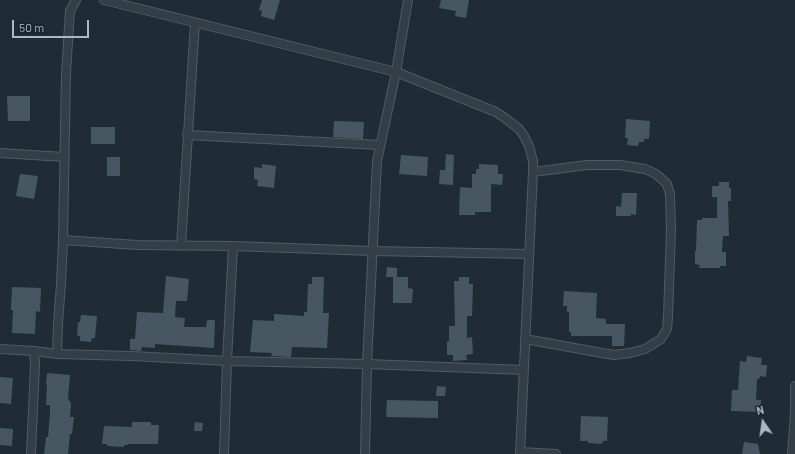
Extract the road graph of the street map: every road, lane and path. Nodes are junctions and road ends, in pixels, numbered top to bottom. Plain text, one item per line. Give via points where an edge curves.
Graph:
1 (76, 0) edge
2 (104, 0) edge
3 (408, 0) edge
4 (195, 22) junction
5 (396, 72) junction
6 (187, 135) junction
7 (380, 145) junction
8 (0, 153) edge
9 (64, 157) junction
10 (533, 172) junction
11 (63, 240) junction
12 (180, 246) junction
13 (234, 246) junction
14 (373, 251) junction
15 (530, 254) junction
16 (525, 339) junction
17 (0, 349) edge
18 (34, 351) junction
19 (57, 354) junction
20 (227, 361) junction
21 (367, 364) junction
22 (524, 370) junction
23 (795, 386) edge
24 (795, 413) edge
25 (520, 453) edge
26 (31, 454) edge
27 (224, 454) edge
28 (365, 454) edge
29 (556, 454) edge
30 (792, 454) edge

1 - 9 street via 71,6 69,19
2 - 4 street
3 - 5 street
4 - 5 street
4 - 6 street
5 - 7 street
5 - 10 street via 485,107 506,118 519,129 529,146
6 - 7 street
6 - 12 street
7 - 14 street
8 - 9 street
9 - 11 street
10 - 15 street
10 - 16 street via 587,165 620,165 645,169 656,174 667,184 670,194 671,230 668,317 667,329 661,339 645,349 630,353 614,355
11 - 12 street
11 - 19 street
12 - 13 street
13 - 14 street
13 - 20 street
14 - 15 street
14 - 21 street
15 - 16 street
16 - 22 street
17 - 18 street
18 - 19 street
18 - 26 street
19 - 20 street
20 - 21 street
20 - 27 street
21 - 22 street
21 - 28 street
22 - 25 street
23 - 24 street
24 - 30 street
25 - 29 street

